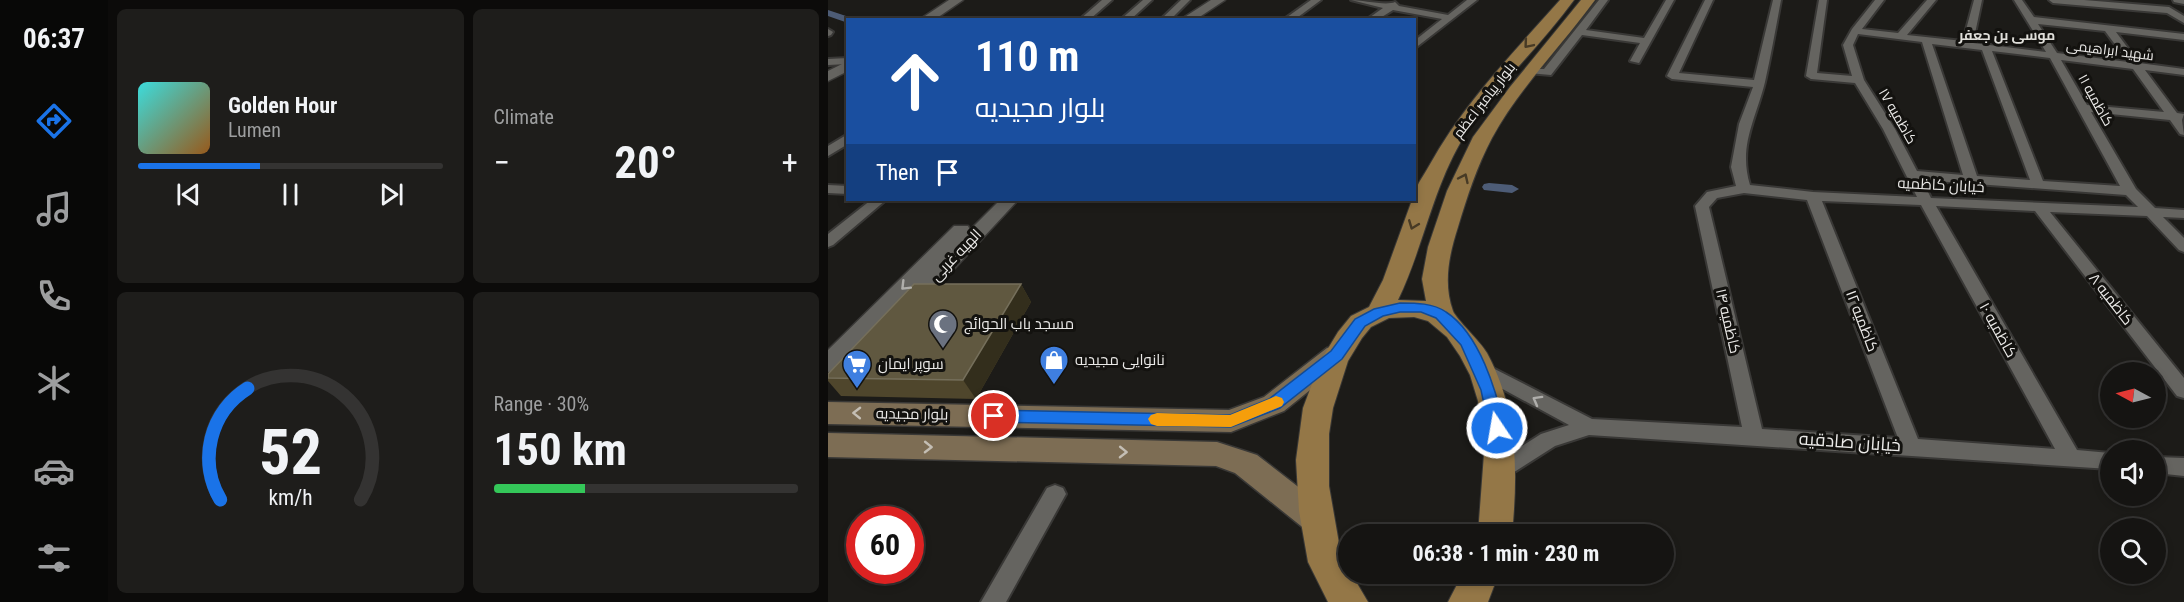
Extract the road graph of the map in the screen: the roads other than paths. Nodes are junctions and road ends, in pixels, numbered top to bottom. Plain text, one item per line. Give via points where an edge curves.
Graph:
1 (957, 0) edge
2 (1108, 0) edge
3 (1148, 0) edge
4 (1186, 0) edge
5 (1219, 0) edge
6 (1228, 0) edge
7 (1317, 0) edge
8 (1355, 0) edge
9 (1404, 0) edge
10 (1473, 0) edge
11 (1588, 0) edge
12 (1604, 0) edge
13 (1670, 0) edge
14 (1708, 0) edge
15 (1777, 0) edge
16 (1823, 0) edge
17 (1880, 0) edge
18 (1932, 0) edge
19 (1978, 0) edge
20 (2018, 0) edge
21 (2053, 0) edge
22 (2177, 0) edge
23 (1565, 1) edge
24 (2184, 1) edge
25 (1391, 7) junction
26 (928, 18) edge
27 (1086, 18) edge
28 (1126, 18) edge
29 (1166, 18) edge
30 (1188, 18) edge
31 (1199, 18) edge
32 (1290, 18) edge
33 (1373, 18) edge
34 (1450, 18) junction
35 (2031, 20) junction
36 (2181, 23) edge
37 (2108, 28) junction
38 (1580, 32) junction
39 (1855, 32) junction
40 (2184, 35) edge
41 (1900, 37) junction
42 (1926, 40) junction
43 (1647, 41) junction
44 (1416, 44) edge
45 (1967, 45) junction
46 (1986, 48) junction
47 (2055, 57) junction
48 (1635, 61) dead end
49 (828, 62) edge
50 (846, 63) edge
51 (846, 64) edge
52 (2136, 66) junction
53 (1532, 71) junction
54 (2184, 72) edge
55 (828, 77) edge
56 (1860, 80) junction
57 (1759, 84) junction
58 (2082, 108) junction
59 (2178, 116) edge
60 (2184, 124) edge
61 (2184, 131) edge
62 (846, 139) edge
63 (828, 152) edge
64 (1913, 175) junction
65 (1971, 179) junction
66 (2038, 184) junction
67 (1744, 189) junction
68 (2130, 191) junction
69 (1813, 196) junction
70 (878, 201) edge
71 (990, 201) edge
72 (1008, 201) edge
73 (1926, 201) junction
74 (1702, 206) joint
75 (2039, 207) junction
76 (2150, 213) junction
77 (2184, 214) edge
78 (828, 242) edge
79 (2184, 247) edge
80 (1434, 279) junction
81 (1395, 280) junction
82 (1379, 312) junction
83 (1441, 315) junction
84 (1336, 355) junction
85 (1480, 369) junction
86 (833, 372) edge
87 (2184, 391) edge
88 (828, 413) edge
89 (1231, 421) junction
90 (1589, 427) junction
91 (1754, 436) junction
92 (828, 445) edge
93 (1911, 447) junction
94 (1217, 454) junction
95 (2071, 459) junction
96 (2100, 460) edge
97 (2166, 466) edge
98 (2184, 467) edge
99 (1501, 470) junction
100 (1055, 494) dead end
101 (1317, 520) junction
102 (1496, 524) edge
103 (993, 602) edge
104 (1348, 602) edge

1 - 26 street
2 - 27 street
3 - 28 street
4 - 29 street
5 - 30 street
6 - 31 street
7 - 32 street
8 - 25 street
9 - 25 street
10 - 34 street
11 - 53 main road, بلوار پیامبر اعظم
12 - 38 street
13 - 43 street
14 - 57 street via 1672,76
15 - 57 street
16 - 56 street via 1811,76
17 - 39 street
18 - 41 street
19 - 45 street
20 - 35 street, کاظمیه ۱۱
21 - 36 street via 2169,10
22 - 24 street
23 -> 81 main road, بلوار پیامبر اعظم via 1456,134 1427,188
25 - 33 street
25 - 34 street
34 - 44 street
35 - 37 street
35 - 47 street, کاظمیه ۱۱
36 - 40 street
37 - 40 street
37 - 52 street
38 - 43 street
38 - 53 street via 1547,73
39 - 41 street, شهید ابراهیمی
39 - 56 street, کاظمیه ۱۷ via 1848,45
41 - 42 street, شهید ابراهیمی
42 - 45 street, شهید ابراهیمی
42 - 65 street
43 - 48 street
45 - 46 street, شهید ابراهیمی
46 - 47 street, شهید ابراهیمی
46 - 66 street
47 - 52 street, شهید ابراهیمی
47 - 58 street, کاظمیه ۱۱
49 - 50 street
51 - 55 street
52 - 54 street, شهید ابراهیمی
52 - 59 street
80 -> 53 main road, بلوار پیامبر اعظم via 1458,191 1483,137
56 - 64 street, کاظمیه ۱۷
57 - 67 street via 1745,124 1738,167
58 - 59 street
58 - 68 street, کاظمیه ۱۱
59 - 60 street
59 - 61 street
62 - 63 street
64 - 65 street
64 - 73 street, کاظمیه ۱۷
65 - 66 street
66 - 68 street
67 - 69 street, خیابان کاظمیه
67 - 74 street, خیابان کاظمیه via 1712,195
68 - 76 street, کاظمیه ۱۱
69 - 73 street, خیابان کاظمیه
69 - 93 street, کاظمیه ۱۲
70 - 78 street
71 -> 86 street, الهیه غربی
72 - 86 street, الهیه غربی
73 - 75 street, خیابان کاظمیه
73 - 95 street, کاظمیه ۱۰
74 - 91 street, کاظمیه ۱۴
75 - 76 street, خیابان کاظمیه
75 - 87 street, کاظمیه ۸
76 - 77 street, خیابان کاظمیه
76 - 79 street, کاظمیه ۱۱
80 - 81 main road via 1414,284
80 - 83 main road, بلوار پیامبر اعظم
81 - 82 main road, بلوار پیامبر اعظم
82 - 83 main road via 1400,307 1422,308
82 - 84 main road via 1360,323
83 - 85 main road via 1467,342
84 - 89 main road, بلوار مجیدیه via 1274,404
84 - 101 main road via 1318,408 1313,447 1312,491
90 -> 85 street
85 - 99 main road via 1497,428
89 -> 88 main road, بلوار مجیدیه
89 - 94 main road via 1231,441
90 - 91 street, خیابان صادقیه
90 - 99 street via 1548,440
91 - 93 street, خیابان صادقیه
92 -> 94 main road
93 - 95 street, خیابان صادقیه
94 - 101 main road via 1246,464
95 - 96 street, خیابان صادقیه
97 - 98 street
99 - 102 main road
100 - 103 street
101 - 104 main road via 1326,562

